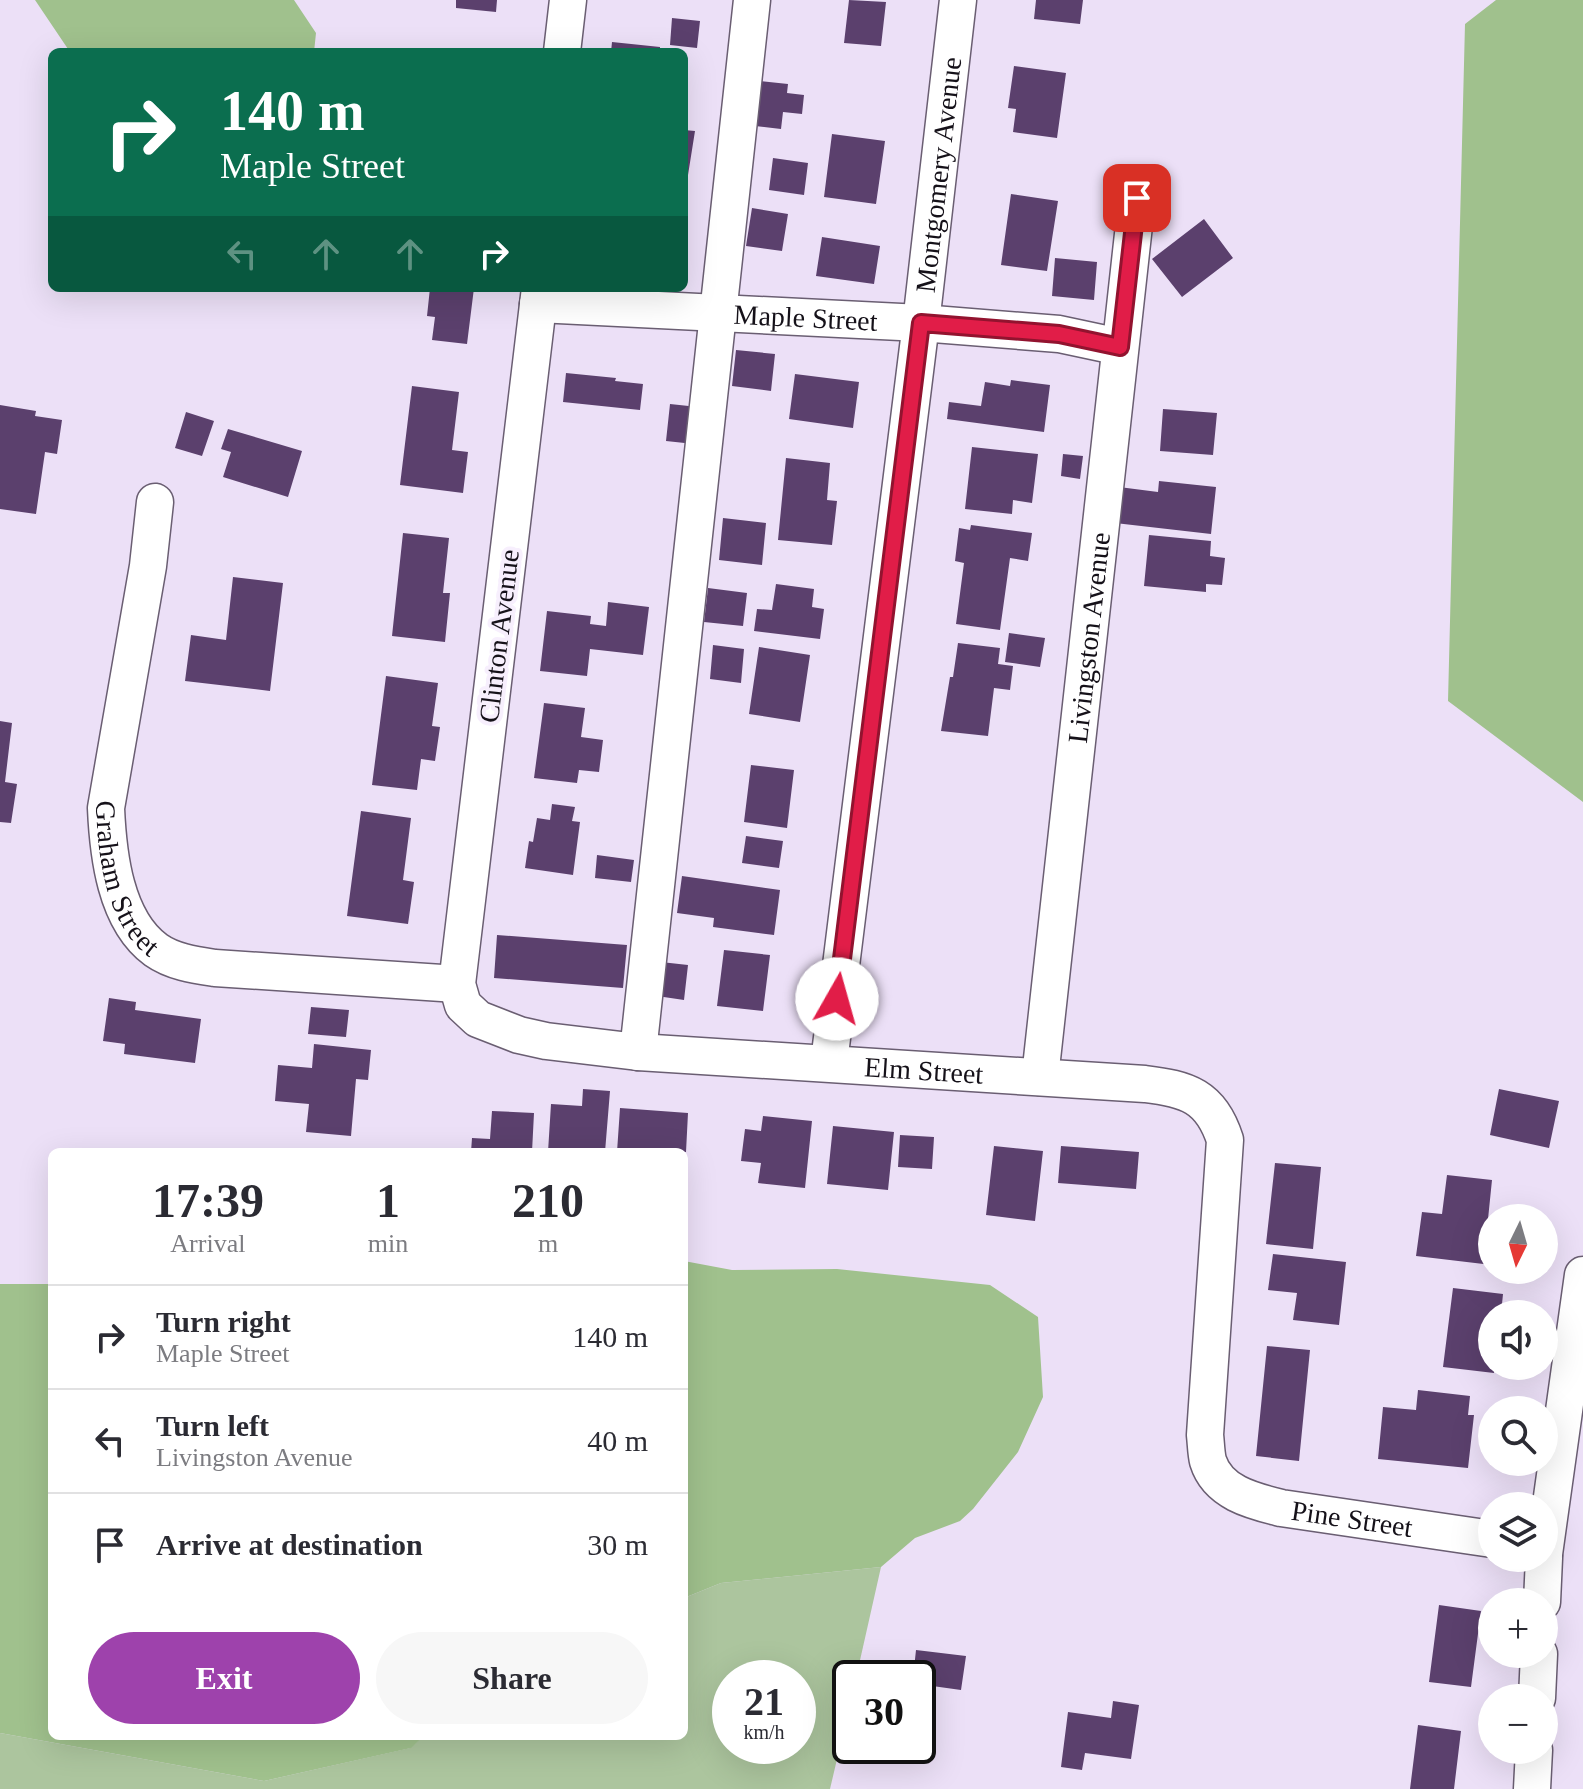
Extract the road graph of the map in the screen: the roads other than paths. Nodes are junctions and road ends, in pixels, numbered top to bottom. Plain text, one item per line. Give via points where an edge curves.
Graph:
1 (568, 0) edge
2 (752, 0) edge
3 (958, 0) edge
4 (562, 48) edge
5 (1137, 198) dead end
6 (539, 296) edge
7 (717, 314) junction
8 (921, 323) junction
9 (1120, 347) junction
10 (155, 502) dead end
11 (457, 984) junction
12 (638, 1052) junction
13 (829, 1062) junction
14 (1040, 1077) junction
15 (1583, 1275) edge
16 (1219, 1482) joint
17 (1552, 1492) edge
18 (1478, 1537) edge
19 (1533, 1764) edge
20 (1532, 1789) edge

1 - 4 street
2 - 7 street
3 - 8 street, Montgomery Avenue
5 - 9 street, Livingston Avenue
6 - 7 street, Maple Street
6 - 11 street, Clinton Avenue
7 - 8 street, Maple Street
7 - 12 street
8 - 9 street, Maple Street via 1059,334
8 - 13 street, Montgomery Avenue
9 - 14 street, Livingston Avenue
10 - 11 street, Graham Street via 106,808 119,891 134,925 156,950 183,963
11 - 12 street, Elm Street via 463,1005 491,1024 546,1041
12 - 13 street, Elm Street
13 - 14 street, Elm Street
14 - 16 street, Elm Street via 1178,1088 1203,1100 1219,1120 1225,1140 1205,1435 1208,1461
15 - 17 street
16 - 18 street, Pine Street via 1248,1500 1281,1508
19 - 20 street

